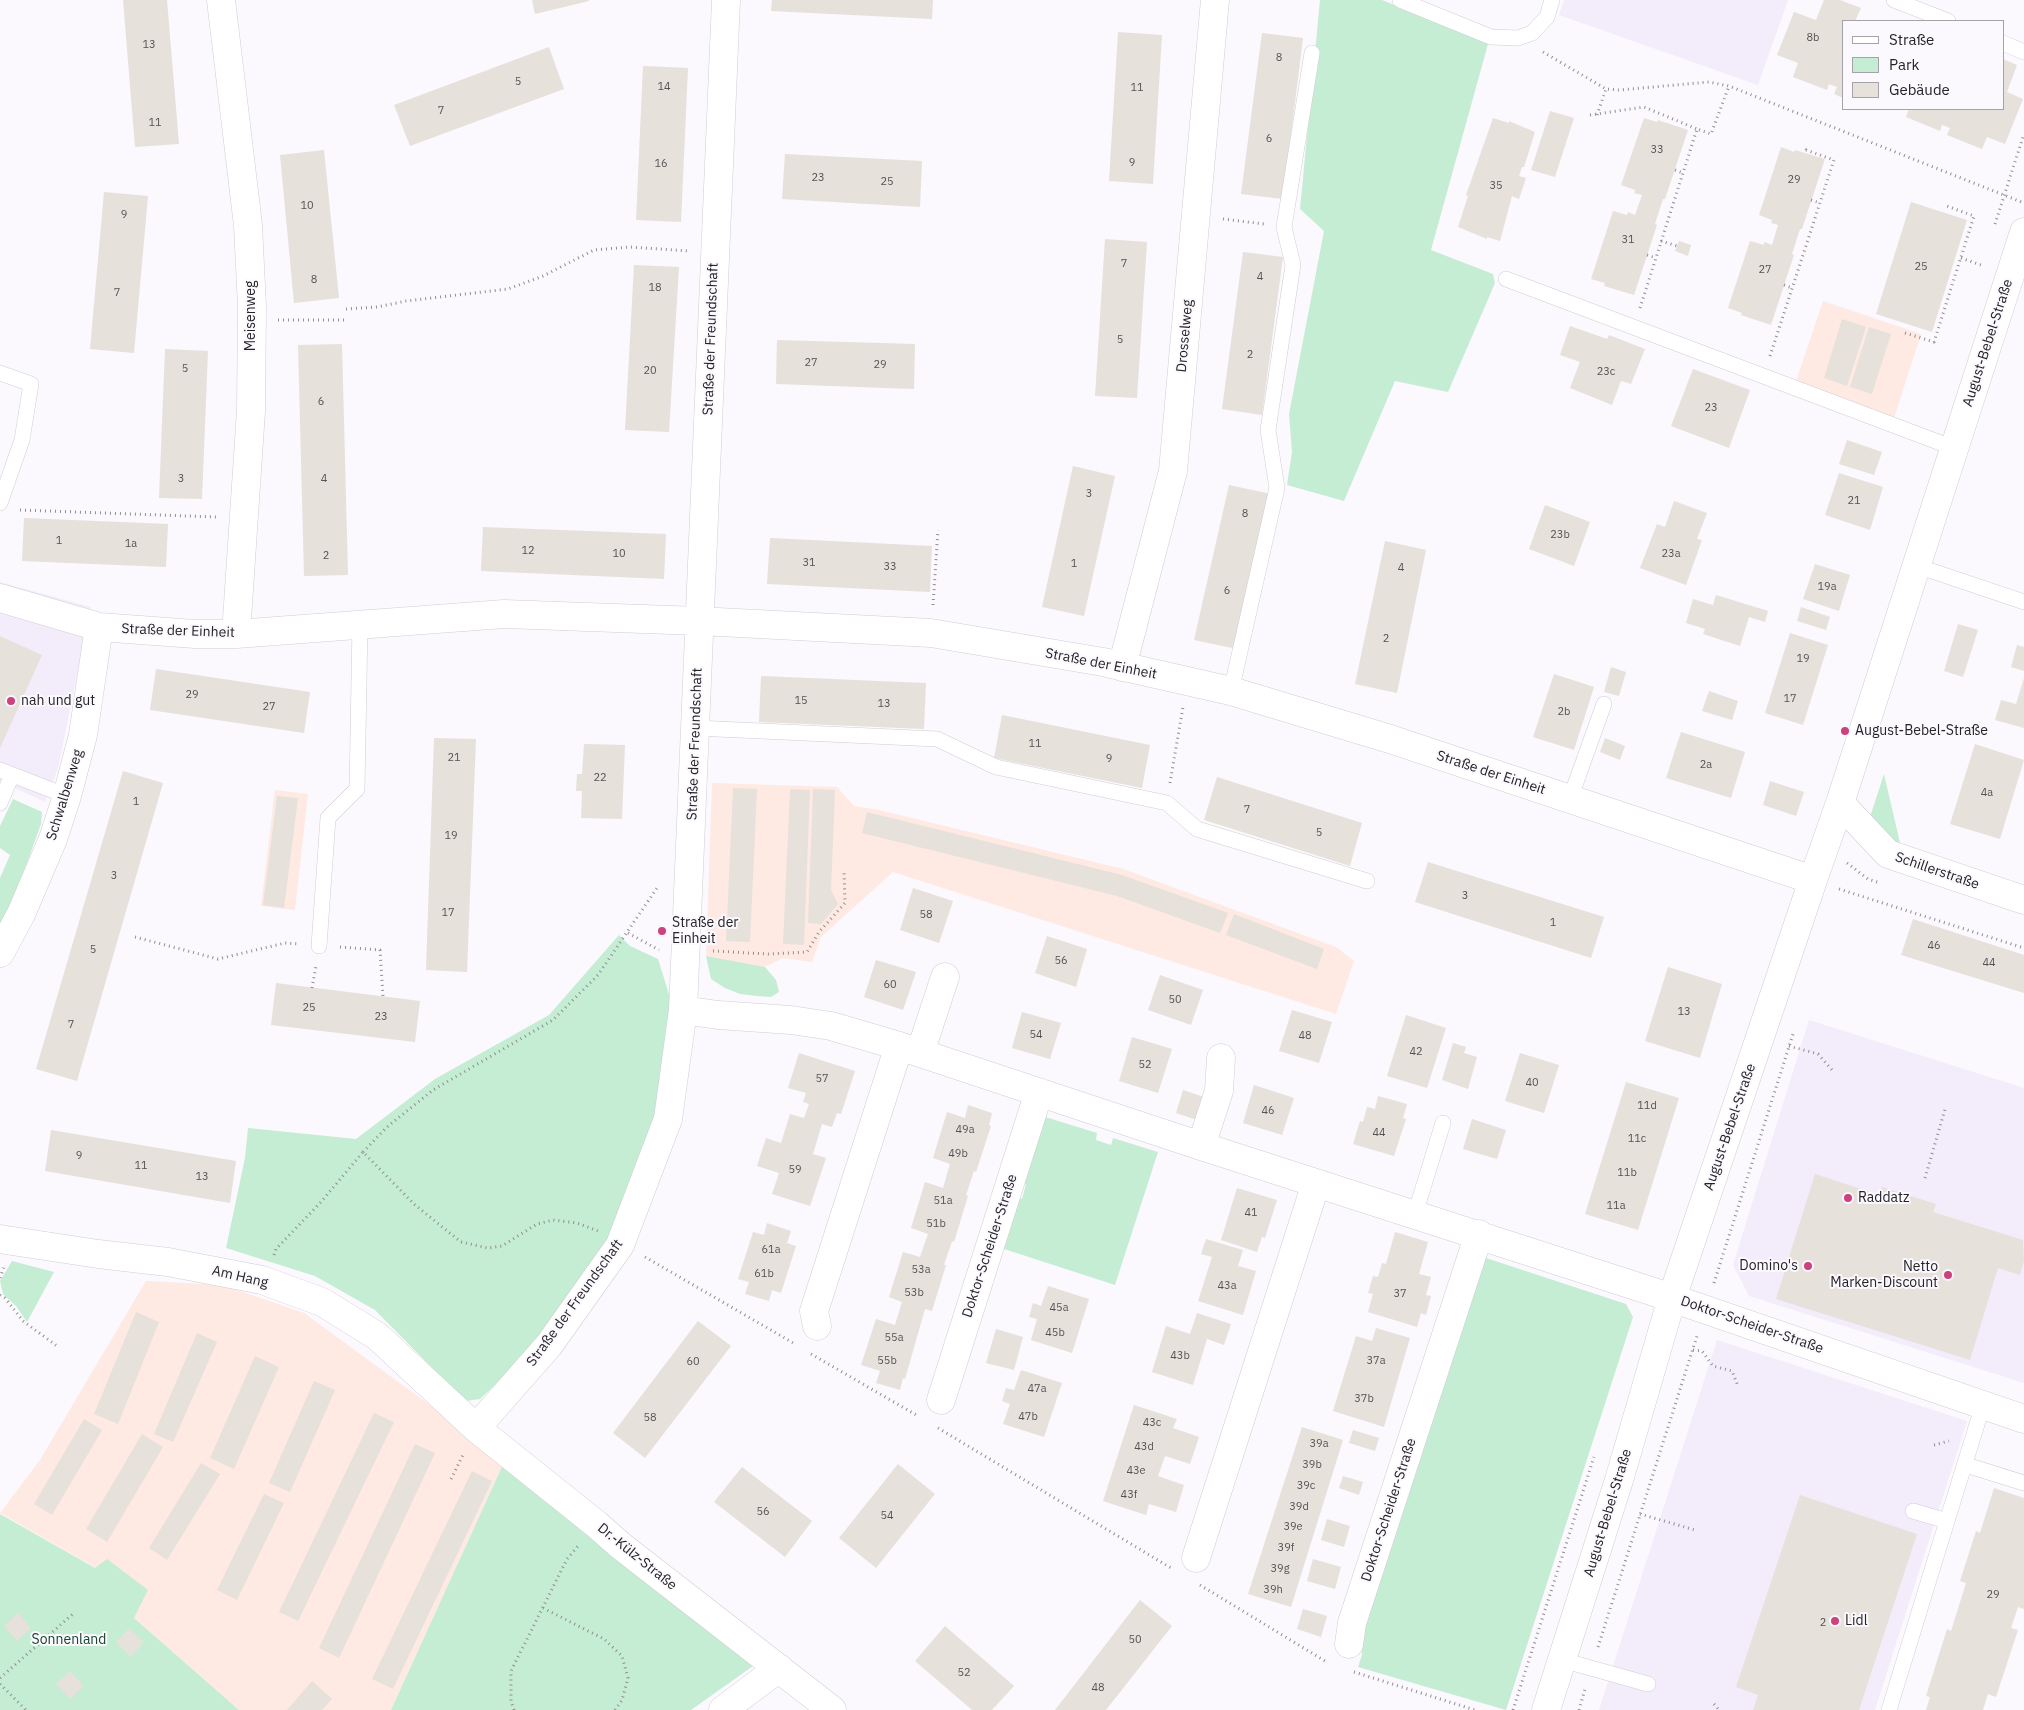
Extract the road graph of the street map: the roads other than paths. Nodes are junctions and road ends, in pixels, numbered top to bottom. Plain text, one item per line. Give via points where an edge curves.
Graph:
1 (221, 0) edge
2 (726, 0) edge
3 (1215, 0) edge
4 (1400, 0) edge
5 (1552, 0) edge
6 (1894, 0) edge
7 (1945, 20) edge
8 (2004, 43) edge
9 (2024, 52) edge
10 (1312, 53) dead end
11 (2024, 232) edge
12 (1506, 279) dead end
13 (0, 373) edge
14 (1954, 448) junction
15 (0, 504) edge
16 (1917, 566) junction
17 (0, 598) edge
18 (2024, 602) edge
19 (699, 621) junction
20 (360, 625) junction
21 (99, 627) junction
22 (236, 634) junction
23 (1122, 667) junction
24 (1231, 691) junction
25 (1604, 704) dead end
26 (695, 728) junction
27 (6, 772) edge
28 (67, 796) junction
29 (1570, 800) junction
30 (0, 803) edge
31 (1840, 803) junction
32 (1813, 880) junction
33 (1367, 881) dead end
34 (2024, 900) edge
35 (319, 946) road end
36 (0, 953) edge
37 (945, 977) dead end
38 (683, 1010) junction
39 (909, 1050) junction
40 (1220, 1058) dead end
41 (1039, 1092) junction
42 (1444, 1123) dead end
43 (1201, 1146) junction
44 (1316, 1183) junction
45 (1415, 1214) junction
46 (1479, 1234) junction
47 (0, 1239) edge
48 (1672, 1298) junction
49 (817, 1326) dead end
50 (446, 1399) joint
51 (1983, 1404) junction
52 (937, 1412) road end
53 (2024, 1419) edge
54 (476, 1428) junction
55 (1966, 1465) junction
56 (2024, 1483) edge
57 (1913, 1511) dead end
58 (1947, 1521) junction
59 (1189, 1570) road end
60 (1349, 1644) dead end
61 (1562, 1660) junction
62 (779, 1668) junction
63 (1648, 1684) dead end
64 (723, 1710) edge
65 (832, 1710) edge
66 (1546, 1710) edge
67 (1889, 1710) edge

1 - 22 street, Meisenweg via 248,225 252,321 251,411
2 - 19 street, Straße der Freundschaft
3 - 23 street, Drosselweg via 1173,471
4 - 5 lane via 1491,38 1518,38 1532,34 1547,16
6 - 7 lane
8 - 9 lane
10 - 24 lane via 1284,227 1293,265 1268,430 1277,488
11 - 14 street, August-Bebel-Straße
12 - 14 lane
13 - 15 lane via 32,384 22,440
14 - 16 street, August-Bebel-Straße
16 - 18 lane
16 - 31 street, August-Bebel-Straße
17 - 21 street, Straße der Einheit
19 - 20 street, Straße der Einheit via 504,614
19 - 23 street, Straße der Einheit via 931,633
19 - 26 street, Straße der Freundschaft
20 - 22 street, Straße der Einheit
20 - 35 lane via 357,789 328,818
21 - 22 street, Straße der Einheit
21 - 28 street, Schwalbenweg via 83,735
23 - 24 street, Straße der Einheit
24 - 29 street, Straße der Einheit
25 - 29 lane
26 - 33 lane via 937,740 996,766 1167,803 1197,829
26 - 38 street, Straße der Freundschaft
27 - 28 lane
27 - 30 lane
28 - 36 street, Schwalbenweg via 21,914
29 - 32 street, Straße der Einheit
31 - 32 street, August-Bebel-Straße
31 - 34 street, Schillerstraße via 1888,854
32 - 48 street, August-Bebel-Straße
37 - 39 street
38 - 39 street, Doktor-Scheider-Straße via 831,1026
38 - 54 street, Straße der Freundschaft via 668,1119 620,1245 548,1345
39 - 41 street, Doktor-Scheider-Straße
39 - 49 street via 814,1311
40 - 43 street via 1219,1091
41 - 43 street, Doktor-Scheider-Straße
41 - 52 street, Doktor-Scheider-Straße
42 - 45 lane
43 - 44 street, Doktor-Scheider-Straße
44 - 45 street, Doktor-Scheider-Straße
44 - 59 street
45 - 46 street, Doktor-Scheider-Straße
46 - 48 street, Doktor-Scheider-Straße
46 - 60 street, Doktor-Scheider-Straße via 1352,1623
47 - 50 street, Am Hang via 168,1262 262,1280 322,1302 377,1336
48 - 51 street, Doktor-Scheider-Straße
48 - 61 street, August-Bebel-Straße
50 - 54 street, Dr.-Külz-Straße
51 - 53 street, Doktor-Scheider-Straße
51 - 55 lane
54 - 62 street, Dr.-Külz-Straße via 620,1546
55 - 56 lane
55 - 58 lane
57 - 58 lane
58 - 67 lane
61 - 63 lane
61 - 66 street, August-Bebel-Straße
62 - 64 street
62 - 65 street, Dr.-Külz-Straße

